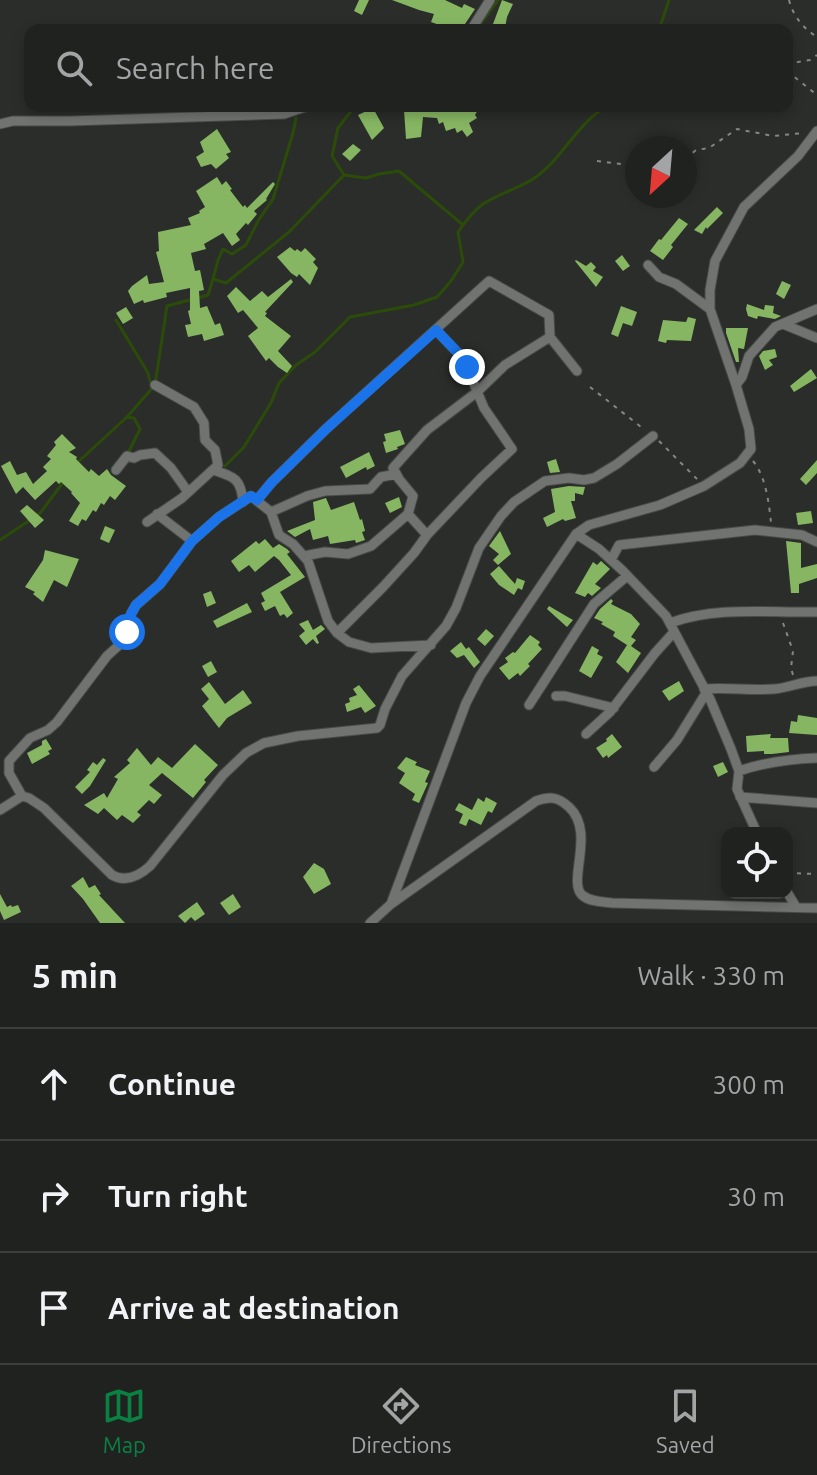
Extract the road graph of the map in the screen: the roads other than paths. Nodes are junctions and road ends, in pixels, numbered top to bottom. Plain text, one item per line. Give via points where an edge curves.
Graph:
1 (490, 0) edge
2 (475, 24) edge
3 (290, 112) edge
4 (0, 124) edge
5 (812, 132) edge
6 (648, 265) dead end
7 (710, 309) junction
8 (817, 309) edge
9 (783, 324) junction
10 (436, 330) junction
11 (550, 337) junction
12 (817, 338) edge
13 (577, 371) dead end
14 (155, 385) dead end
15 (736, 385) junction
16 (477, 392) junction
17 (653, 436) dead end
18 (116, 470) dead end
19 (213, 470) junction
20 (396, 474) junction
21 (188, 492) junction
22 (257, 500) junction
23 (243, 502) junction
24 (271, 512) junction
25 (157, 514) junction
26 (408, 514) junction
27 (147, 522) dead end
28 (576, 534) junction
29 (427, 535) junction
30 (192, 541) junction
31 (817, 542) edge
32 (304, 556) junction
33 (611, 560) junction
34 (627, 576) junction
35 (817, 612) edge
36 (672, 628) junction
37 (337, 633) junction
38 (431, 645) junction
39 (817, 681) edge
40 (705, 691) junction
41 (556, 696) dead end
42 (529, 705) dead end
43 (614, 708) junction
44 (586, 734) dead end
45 (817, 758) edge
46 (654, 767) dead end
47 (739, 771) junction
48 (22, 796) junction
49 (740, 797) junction
50 (817, 803) edge
51 (0, 810) edge
52 (754, 827) edge
53 (791, 899) edge
54 (391, 904) junction
55 (796, 907) junction
56 (817, 908) edge
57 (370, 923) edge

1 - 2 street
3 - 4 street
5 - 7 street via 798,156 744,207 715,261
6 - 7 street
7 - 15 street
8 - 9 street
9 - 12 street
9 - 15 street via 749,356
10 - 11 street via 489,281 549,315
10 - 16 street via 458,353
10 - 22 street
11 - 13 street
11 - 16 street via 505,365
14 - 19 street via 194,407 219,461
15 - 28 street via 751,449 740,463 704,486
16 - 20 street via 427,430 393,468
16 - 29 street via 512,449
17 - 38 street via 594,478 545,481 514,502 479,548 456,608
18 - 21 street via 127,456 155,453
19 - 21 street
19 - 23 street via 236,478
20 - 24 street via 381,477 370,489 325,491
20 - 26 street via 413,496
21 - 25 street
22 - 23 street via 251,496
22 - 24 street
23 - 30 street
24 - 32 street via 279,535
25 - 27 street
25 - 30 street
26 - 29 street
26 - 32 street via 371,546 348,554
28 - 33 street
28 - 54 street via 466,703
29 - 37 street
30 - 48 street via 160,584 136,605 123,639 57,722 30,738 9,761 9,773
31 - 33 street via 802,535 755,530 619,545
32 - 37 street
33 - 34 street
34 - 36 street
34 - 42 street via 594,604
35 - 36 street via 689,616
36 - 40 street
36 - 43 street
37 - 38 street via 371,648
38 - 48 street via 402,676 377,728 298,736 246,753 137,877 112,875 44,808
39 - 40 street via 777,689
40 - 46 street via 677,740
40 - 47 street
41 - 43 street
43 - 44 street
45 - 47 street
47 - 49 street
48 - 51 street
49 - 50 street
49 - 52 street
53 - 55 street
54 - 55 street via 550,796 575,812 583,838 577,887 596,902
54 - 57 street
55 - 56 street

